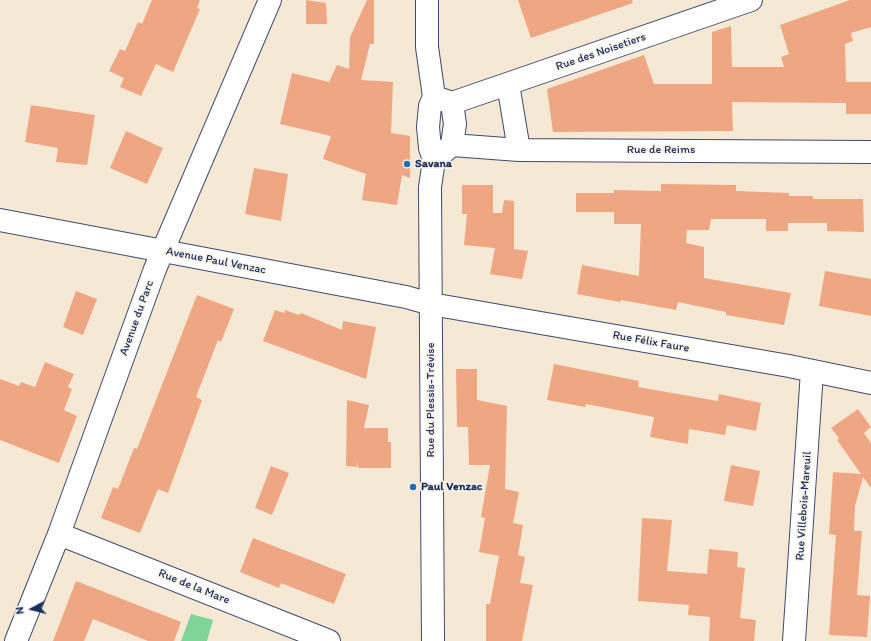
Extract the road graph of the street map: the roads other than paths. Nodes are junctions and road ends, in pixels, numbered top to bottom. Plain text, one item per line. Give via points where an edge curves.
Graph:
1 (270, 0) edge
2 (427, 0) edge
3 (751, 0) edge
4 (508, 84) junction
5 (443, 100) junction
6 (452, 145) junction
7 (518, 150) junction
8 (871, 152) edge
9 (434, 160) junction
10 (0, 220) edge
11 (163, 251) junction
12 (431, 304) junction
13 (812, 371) junction
14 (871, 383) edge
15 (59, 534) junction
16 (16, 641) edge
17 (330, 641) edge
18 (433, 641) edge
19 (794, 641) edge

1 - 11 street, Avenue du Parc
2 - 5 street, Rue du Plessis-Trévise via 427,48
3 - 4 street, Rue des Noisetiers
4 - 5 street, Rue des Noisetiers
4 - 7 street
5 - 6 street, Rue du Plessis-Trévise via 455,124
5 - 9 street, Rue du Plessis-Trévise via 430,106 428,127
6 - 7 street, Rue de Reims
6 - 9 street
7 - 8 street, Rue de Reims
9 - 12 street, Rue du Plessis-Trévise via 430,187
10 - 11 street, Avenue Paul Venzac
11 - 12 street, Avenue Paul Venzac via 406,297
11 - 15 street, Avenue du Parc
12 - 13 street, Rue Félix Faure
12 - 18 street, Rue du Plessis-Trévise
13 - 14 street, Rue Félix Faure
13 - 19 street, Rue Villebois-Mareuil
15 - 16 street, Avenue du Parc
15 - 17 street, Rue de la Mare

